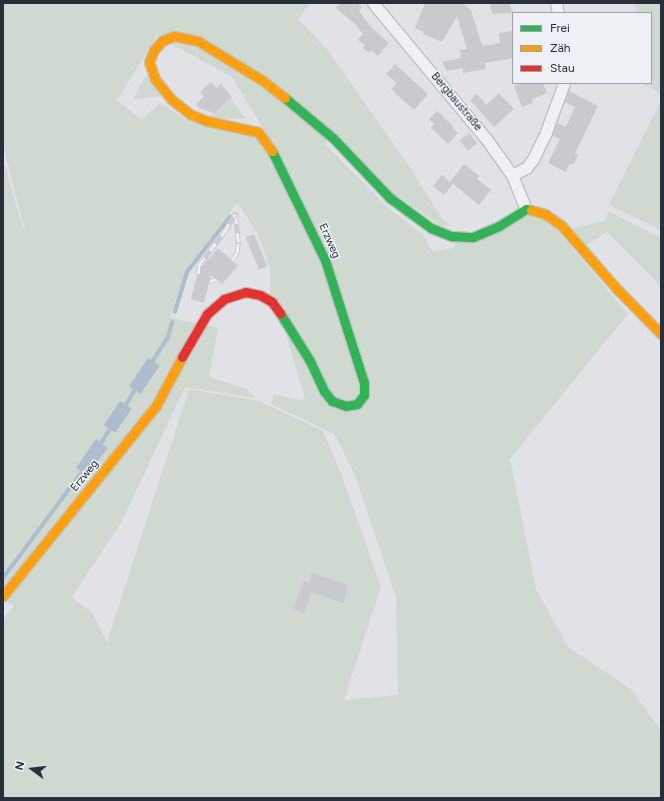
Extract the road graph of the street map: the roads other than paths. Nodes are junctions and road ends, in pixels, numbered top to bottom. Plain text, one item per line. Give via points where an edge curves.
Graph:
1 (373, 3) edge
2 (564, 84) edge
3 (512, 174) junction
4 (526, 209) junction
5 (661, 334) edge
6 (3, 596) edge

1 - 3 street, Bergbaustraße via 487,140
2 - 3 street via 533,159 526,168
3 - 4 street, Bergbaustraße
4 - 5 street via 545,214 561,225 616,288
4 - 6 street, Erzweg via 499,226 473,237 451,236 431,228 390,198 333,138 262,80 198,41 174,36 162,41 154,50 149,62 155,79 172,100 190,114 208,121 258,132 269,145 325,260 364,383 364,395 357,404 346,406 332,401 324,391 290,326 272,302 260,295 245,292 224,299 207,314 194,334 156,406

